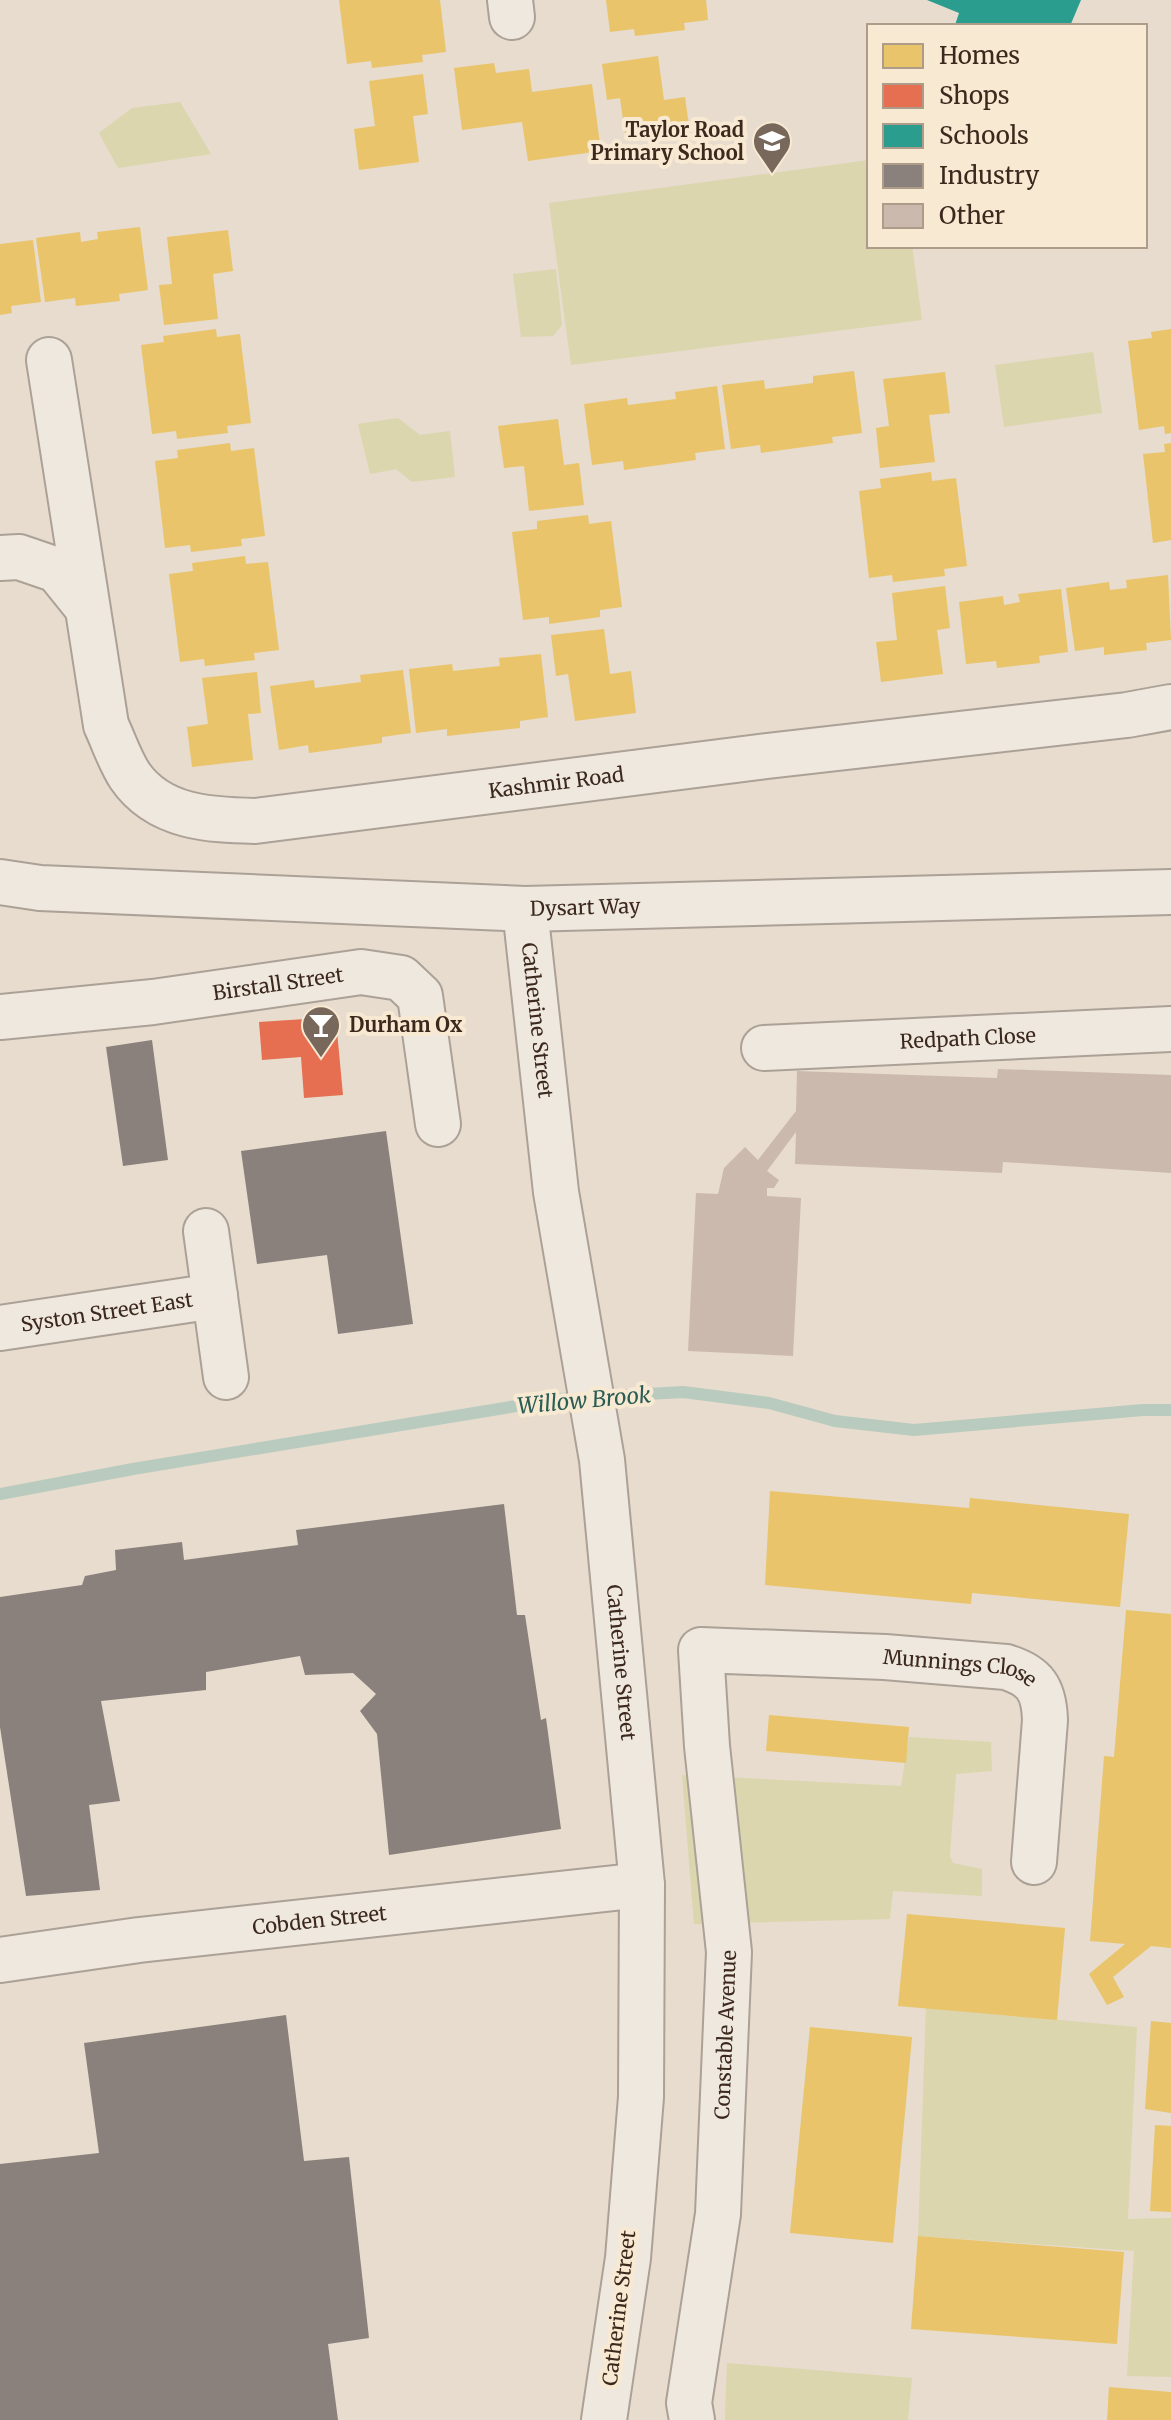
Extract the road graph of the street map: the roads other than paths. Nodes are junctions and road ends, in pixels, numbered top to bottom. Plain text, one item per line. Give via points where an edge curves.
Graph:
1 (49, 360) dead end
2 (0, 558) edge
3 (86, 606) junction
4 (1171, 707) edge
5 (0, 882) edge
6 (1171, 892) edge
7 (525, 909) junction
8 (0, 1017) edge
9 (1171, 1029) edge
10 (764, 1048) dead end
11 (438, 1124) dead end
12 (206, 1231) dead end
13 (215, 1296) junction
14 (0, 1328) edge
15 (226, 1377) dead end
16 (701, 1650) joint
17 (1034, 1862) dead end
18 (642, 1885) junction
19 (0, 1960) edge
20 (604, 2420) edge
21 (692, 2420) edge

1 - 3 street, Kashmir Road
2 - 3 street, Kashmir Road via 19,557 57,570
3 - 4 street, Kashmir Road via 106,725 131,777 153,799 180,814 215,821 255,821
5 - 7 street, Dysart Way
6 - 7 street, Dysart Way
7 - 18 street, Catherine Street via 556,1192 602,1460
8 - 11 street, Birstall Street via 153,1002 361,972 401,978 420,996
9 - 10 street, Redpath Close
12 - 13 street
13 - 14 street, Syston Street East
13 - 15 street
16 - 17 street, Munnings Close via 885,1657 1024,1673 1037,1685 1045,1711
16 - 21 street, Constable Avenue via 729,1952 718,2214 689,2403
18 - 19 street, Cobden Street
18 - 20 street, Catherine Street via 641,2097 628,2258

